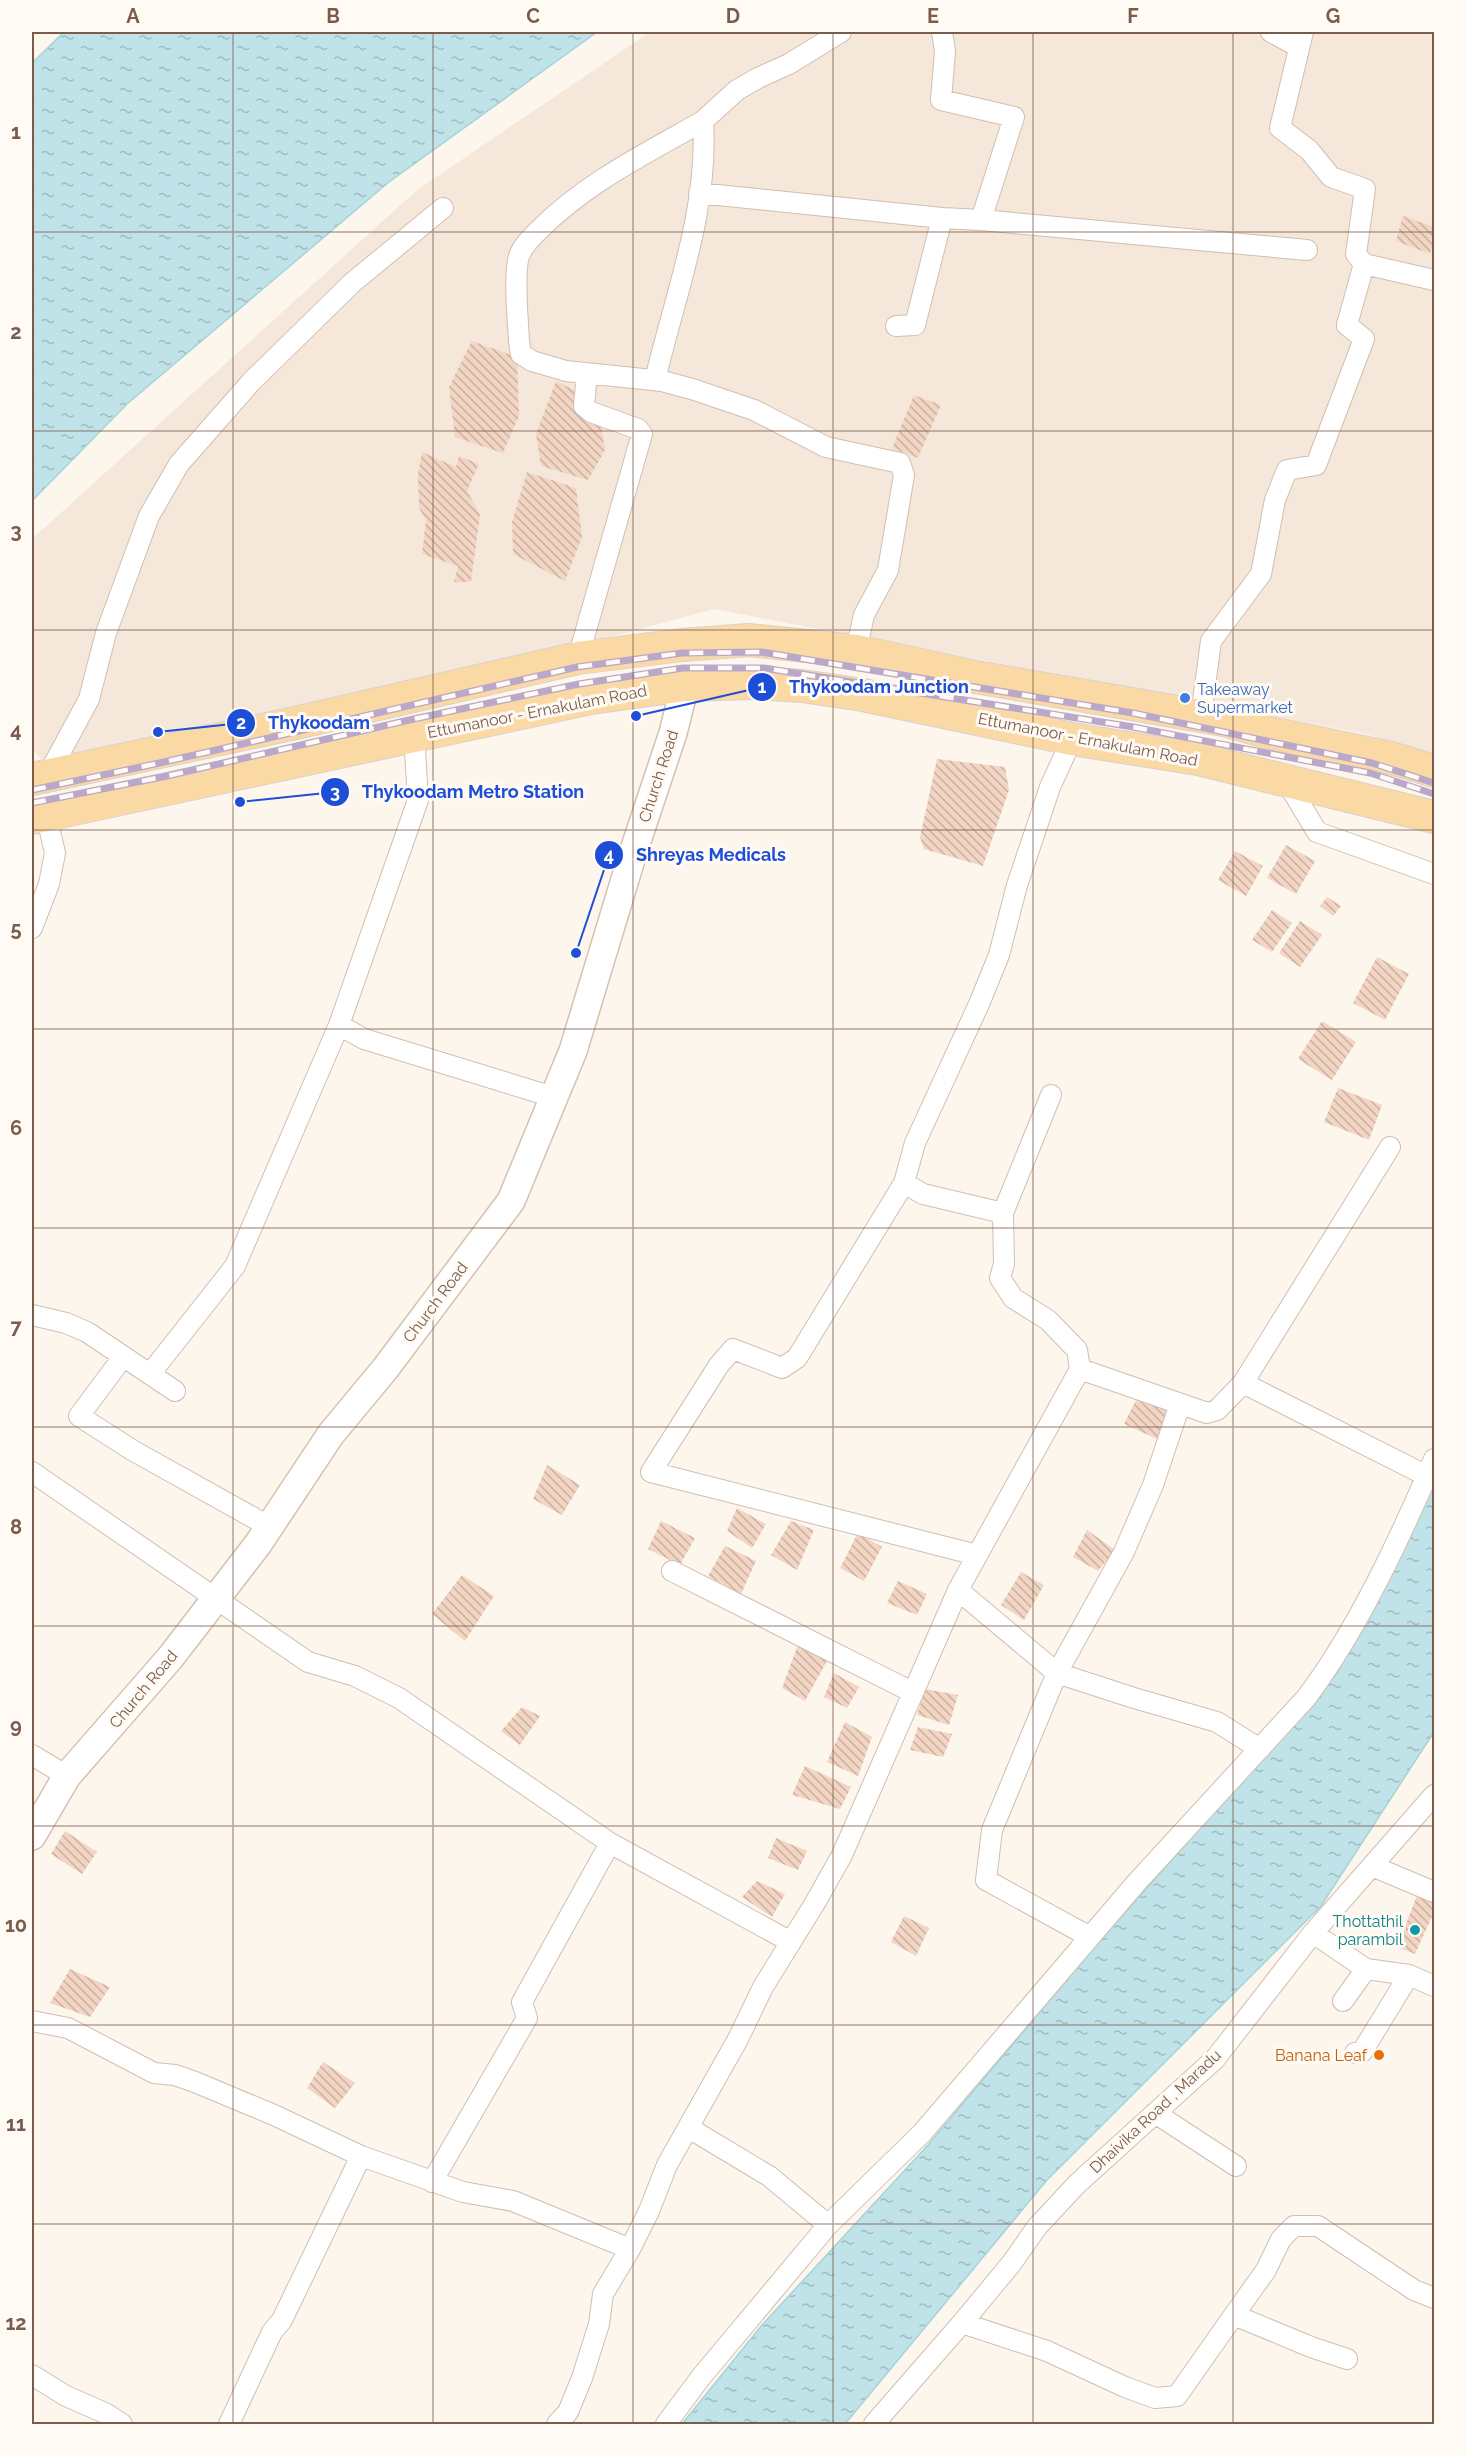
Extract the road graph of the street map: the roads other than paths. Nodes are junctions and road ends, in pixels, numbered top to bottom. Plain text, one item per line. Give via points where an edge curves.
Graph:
1 (841, 32) edge
2 (942, 32) edge
3 (1271, 32) edge
4 (1301, 40) edge
5 (703, 121) junction
6 (699, 193) junction
7 (443, 208) dead end
8 (942, 218) junction
9 (981, 220) junction
10 (1307, 250) dead end
11 (1364, 264) junction
12 (1434, 280) edge
13 (896, 326) dead end
14 (587, 373) junction
15 (655, 380) junction
16 (856, 651) junction
17 (578, 658) junction
18 (1011, 684) junction
19 (685, 685) junction
20 (1201, 716) junction
21 (1003, 723) junction
22 (1266, 732) junction
23 (414, 734) junction
24 (1072, 739) junction
25 (1434, 765) edge
26 (1434, 771) edge
27 (40, 777) edge
28 (1285, 779) junction
29 (39, 816) edge
30 (1434, 817) edge
31 (1434, 874) edge
32 (32, 928) edge
33 (339, 1025) junction
34 (1051, 1095) dead end
35 (553, 1097) junction
36 (1390, 1147) dead end
37 (904, 1183) junction
38 (1003, 1213) junction
39 (32, 1315) edge
40 (123, 1357) junction
41 (1080, 1369) junction
42 (150, 1374) junction
43 (1243, 1383) junction
44 (175, 1391) dead end
45 (1180, 1404) junction
46 (1431, 1468) edge
47 (32, 1472) edge
48 (270, 1527) junction
49 (977, 1555) junction
50 (672, 1571) dead end
51 (958, 1590) junction
52 (215, 1598) junction
53 (1058, 1673) junction
54 (912, 1692) junction
55 (1260, 1749) junction
56 (32, 1755) edge
57 (67, 1776) junction
58 (1434, 1795) edge
59 (32, 1836) edge
60 (610, 1843) junction
61 (1372, 1866) junction
62 (1434, 1892) edge
63 (1313, 1933) junction
64 (1090, 1937) junction
65 (791, 1942) junction
66 (1366, 1969) junction
67 (1409, 1975) junction
68 (1434, 1986) edge
69 (1343, 2001) dead end
70 (32, 2021) edge
71 (1355, 2053) dead end
72 (1155, 2113) junction
73 (689, 2128) junction
74 (361, 2156) junction
75 (1236, 2166) dead end
76 (432, 2182) junction
77 (828, 2225) junction
78 (630, 2249) junction
79 (1434, 2298) edge
80 (1234, 2314) junction
81 (962, 2324) junction
82 (1347, 2359) dead end
83 (32, 2375) edge
84 (122, 2424) edge
85 (229, 2424) edge
86 (558, 2424) edge
87 (666, 2424) edge
88 (874, 2424) edge

1 - 5 street via 737,90
2 - 9 street via 945,51 941,100 1014,117
3 - 4 street
4 - 11 street via 1280,128 1309,150 1331,177 1365,189 1356,254
5 - 6 street
5 - 14 street via 595,183 548,222 518,258 521,354 566,371
6 - 8 street
6 - 15 street via 692,238
7 - 27 street via 352,283 251,382 179,464 148,516 106,633 89,699
8 - 9 street
8 - 13 street via 915,326
9 - 10 street
11 - 12 street
11 - 20 street via 1347,325 1364,339 1316,465 1287,470 1275,500 1261,574 1211,641
14 - 15 street
14 - 17 street via 584,406 642,434
15 - 16 street via 730,400 826,447 891,460 903,467 888,570 864,615
16 - 17 main road via 749,640
16 - 18 main road
17 - 27 main road
18 - 20 main road
18 - 21 main road
19 - 21 main road, Ettumanoor - Ernakulam Road via 802,686
19 - 23 main road, Ettumanoor - Ernakulam Road via 591,698
19 - 35 street, Church Road via 576,1040
20 - 22 main road
21 - 24 main road, Ettumanoor - Ernakulam Road
22 - 25 street via 1312,727
22 - 26 main road
23 - 29 main road, Ettumanoor - Ernakulam Road
23 - 33 street via 418,800
24 - 28 main road, Ettumanoor - Ernakulam Road via 1198,759
24 - 37 street via 1050,787 1017,885 999,955 915,1143
28 - 30 main road, Ettumanoor - Ernakulam Road
28 - 31 street via 1317,832
29 - 32 street via 55,853 49,884
33 - 35 street via 364,1039
33 - 42 street via 235,1266
34 - 38 street
35 - 48 street, Church Road via 512,1201 331,1434
36 - 43 street
37 - 38 street via 923,1194
37 - 49 street via 797,1358 782,1368 733,1349 651,1472
38 - 41 street via 1004,1264 1000,1278 1013,1298 1048,1320 1077,1350
39 - 40 street via 87,1332
40 - 42 street
40 - 48 street via 80,1416 132,1450
41 - 45 street
41 - 49 street
42 - 44 street
43 - 45 street via 1217,1410 1207,1413
43 - 46 street
45 - 53 street via 1153,1485 1124,1552
46 - 55 street via 1408,1520 1330,1666
47 - 52 street
48 - 52 street, Church Road
49 - 51 street
50 - 54 street
51 - 53 street
51 - 54 street
52 - 57 street, Church Road via 163,1666
52 - 60 street via 308,1662 355,1676 399,1698
53 - 55 street via 1217,1722
53 - 64 street via 992,1830 986,1880
54 - 65 street via 842,1855
55 - 64 street
56 - 57 street
57 - 59 street, Church Road
58 - 61 street, Dhaivika Road , Maradu
60 - 65 street
60 - 76 street via 522,2002 527,2018
61 - 62 street
61 - 63 street, Dhaivika Road , Maradu
63 - 66 street
63 - 72 street, Dhaivika Road , Maradu via 1215,2059
64 - 77 street via 922,2133
65 - 73 street
66 - 67 street
66 - 69 street
67 - 68 street
67 - 71 street via 1362,2052
70 - 74 street via 68,2028 154,2073 195,2082
72 - 75 street
72 - 81 street, Dhaivika Road , Maradu via 1077,2184 1037,2227
73 - 77 street via 769,2176
73 - 78 street via 667,2165
74 - 76 street
74 - 85 street
76 - 78 street via 463,2192 513,2200
77 - 87 street
78 - 86 street via 603,2294 599,2324 582,2378 568,2412
79 - 80 street via 1414,2290 1318,2226 1294,2226 1281,2239 1266,2270
80 - 81 street via 1177,2396 1155,2398 1047,2351
80 - 82 street
81 - 88 street, Dhaivika Road , Maradu
83 - 84 street

